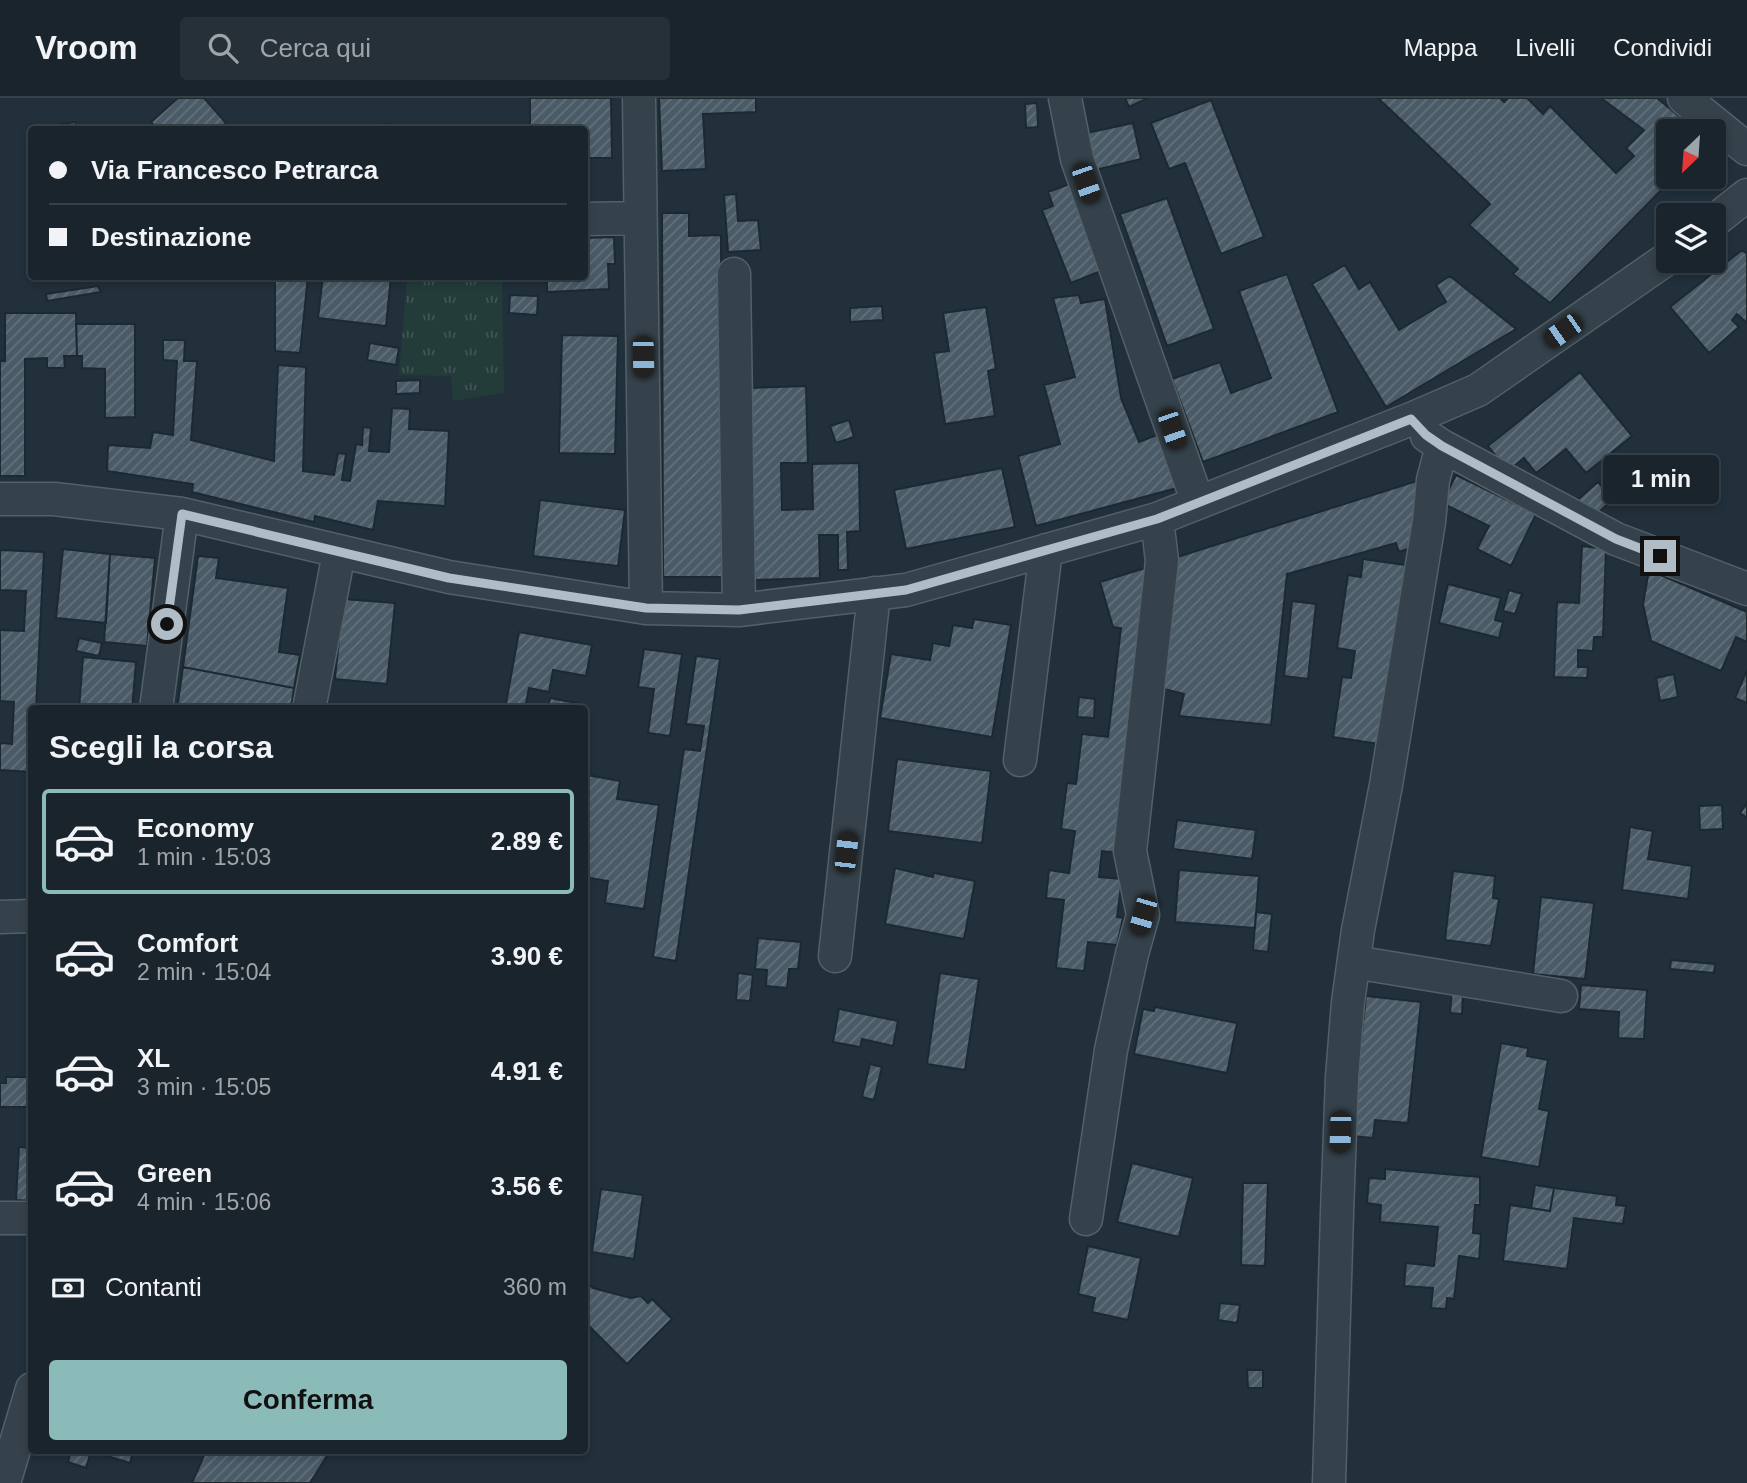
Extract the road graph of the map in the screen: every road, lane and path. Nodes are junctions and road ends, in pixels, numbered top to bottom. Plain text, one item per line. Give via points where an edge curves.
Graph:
1 (639, 98) edge
2 (1065, 98) edge
3 (1684, 98) edge
4 (1747, 149) edge
5 (1747, 195) edge
6 (1726, 212) edge
7 (640, 218) junction
8 (588, 219) edge
9 (1656, 266) edge
10 (734, 274) dead end
11 (1411, 419) junction
12 (1442, 446) junction
13 (0, 499) edge
14 (1198, 503) junction
15 (182, 514) junction
16 (1157, 519) junction
17 (1046, 550) junction
18 (340, 553) junction
19 (1747, 589) edge
20 (874, 593) junction
21 (646, 608) junction
22 (739, 610) junction
23 (157, 705) edge
24 (310, 705) edge
25 (1020, 760) dead end
26 (28, 916) edge
27 (0, 918) edge
28 (835, 956) dead end
29 (1354, 962) junction
30 (1561, 996) dead end
31 (0, 1218) edge
32 (28, 1218) edge
33 (1086, 1219) dead end
34 (28, 1402) edge
35 (4, 1483) edge
36 (1329, 1483) edge

1 - 7 street
2 - 14 street via 1077,159
3 - 4 street
5 - 6 street
7 - 8 street
7 - 21 street
9 - 11 street via 1478,390
10 - 22 street
11 - 12 street
11 - 14 street
12 - 19 street via 1616,539
12 - 29 street
13 - 15 street via 54,499
14 - 16 street
15 - 18 street
15 - 23 street
16 - 17 street
16 - 33 street via 1162,561 1130,851 1143,915 1111,1050
17 - 20 street via 906,590
17 - 25 street
18 - 21 street via 449,578
18 - 24 street
20 - 22 street
20 - 28 street
21 - 22 street
26 - 27 street
29 - 30 street
29 - 36 street via 1342,1077
31 - 32 street
34 - 35 street

